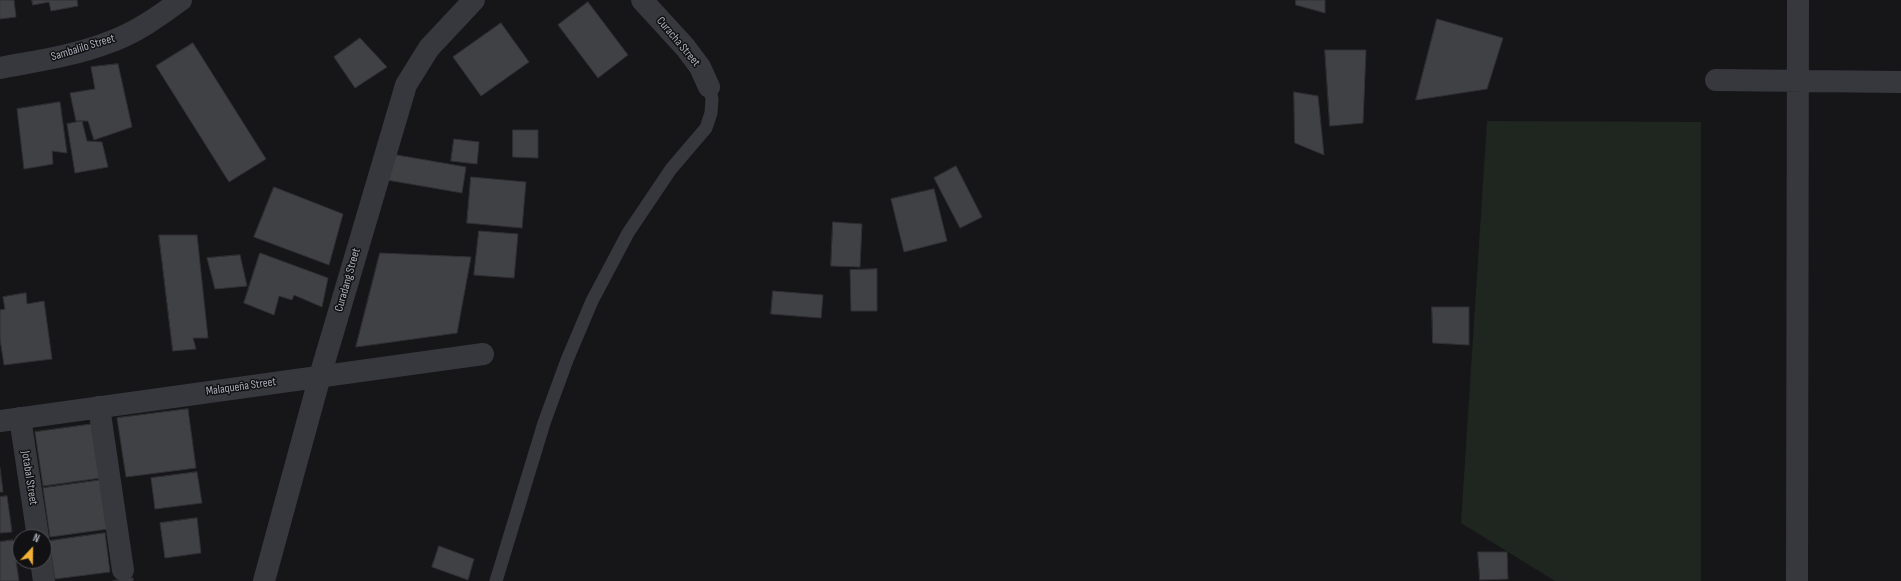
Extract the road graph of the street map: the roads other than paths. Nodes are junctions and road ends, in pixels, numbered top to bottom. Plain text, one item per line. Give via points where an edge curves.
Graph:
1 (181, 0) edge
2 (474, 0) edge
3 (642, 0) edge
4 (1798, 0) edge
5 (0, 68) edge
6 (1716, 80) dead end
7 (1798, 81) junction
8 (1901, 82) edge
9 (709, 87) joint
10 (483, 354) dead end
11 (320, 376) junction
12 (99, 407) junction
13 (10, 420) edge
14 (36, 529) edge
15 (42, 569) edge
16 (123, 570) dead end
17 (44, 581) edge
18 (264, 581) edge
19 (496, 581) edge
20 (1797, 581) edge

1 - 5 street, Sambalilo Street via 141,27 108,43 54,58
2 - 11 street, Curadang Street via 429,48 406,85
3 - 9 street, Curacha Street via 685,47 700,68
4 - 7 street
6 - 7 street
7 - 8 street
7 - 20 street
9 - 19 lane via 712,99 711,113 706,128 671,169 628,233 592,301 544,423
10 - 11 street, Malaqueña Street
11 - 12 street, Malaqueña Street
11 - 18 street, Curadang Street
12 - 13 street, Malaqueña Street
12 - 16 street
13 - 14 street, Jotabal Street
15 - 17 street

